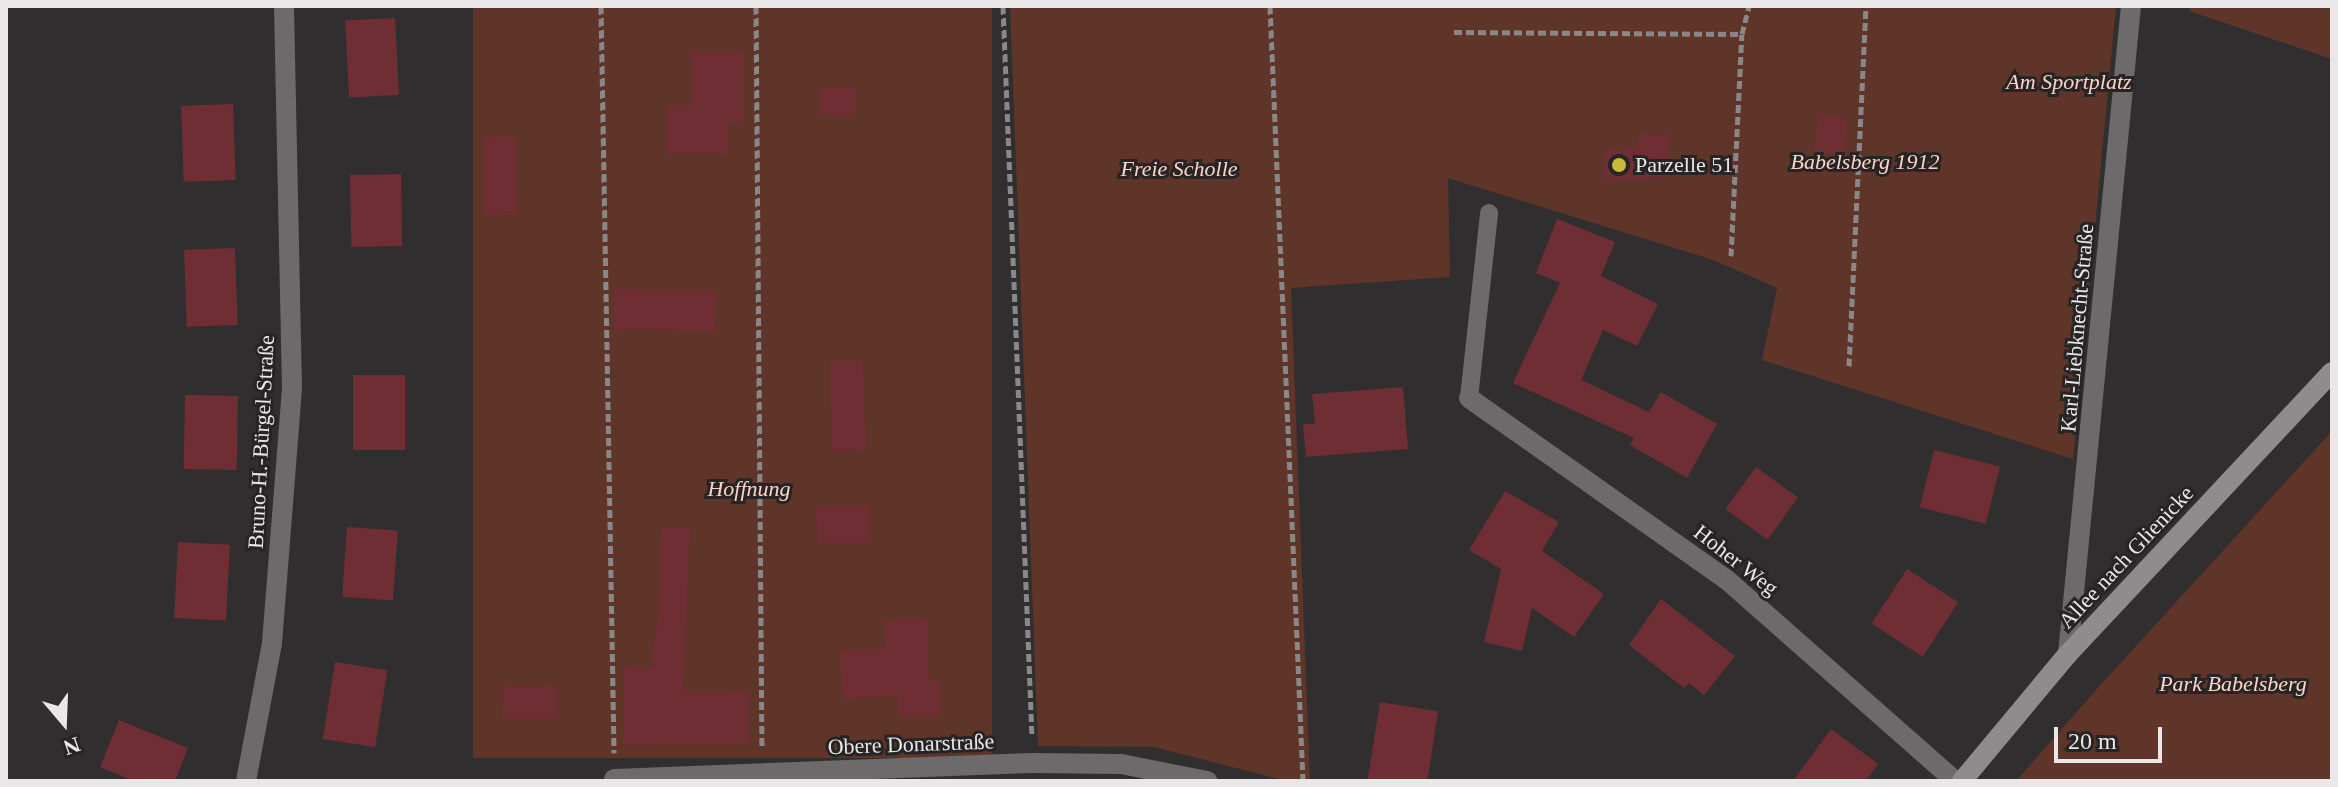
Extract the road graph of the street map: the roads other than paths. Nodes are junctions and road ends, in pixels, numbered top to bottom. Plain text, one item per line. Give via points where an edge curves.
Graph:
1 (284, 6) edge
2 (2131, 6) edge
3 (1489, 213) dead end
4 (2332, 372) edge
5 (1469, 398) joint
6 (2068, 654) junction
7 (871, 775) edge
8 (801, 776) edge
9 (614, 779) edge
10 (246, 781) edge
11 (1207, 781) edge
12 (1955, 781) edge
13 (1962, 781) edge

1 - 10 street, Bruno-H.-Bürgel-Straße via 292,389 272,643
2 - 6 street, Karl-Liebknecht-Straße
3 - 5 lane
4 - 6 street, Allee nach Glienicke
5 - 12 street, Hoher Weg via 1726,579
6 - 13 street, Allee nach Glienicke
7 - 8 street, Obere Donarstraße
7 - 11 street, Obere Donarstraße via 1033,763 1121,764
8 - 9 street, Obere Donarstraße

